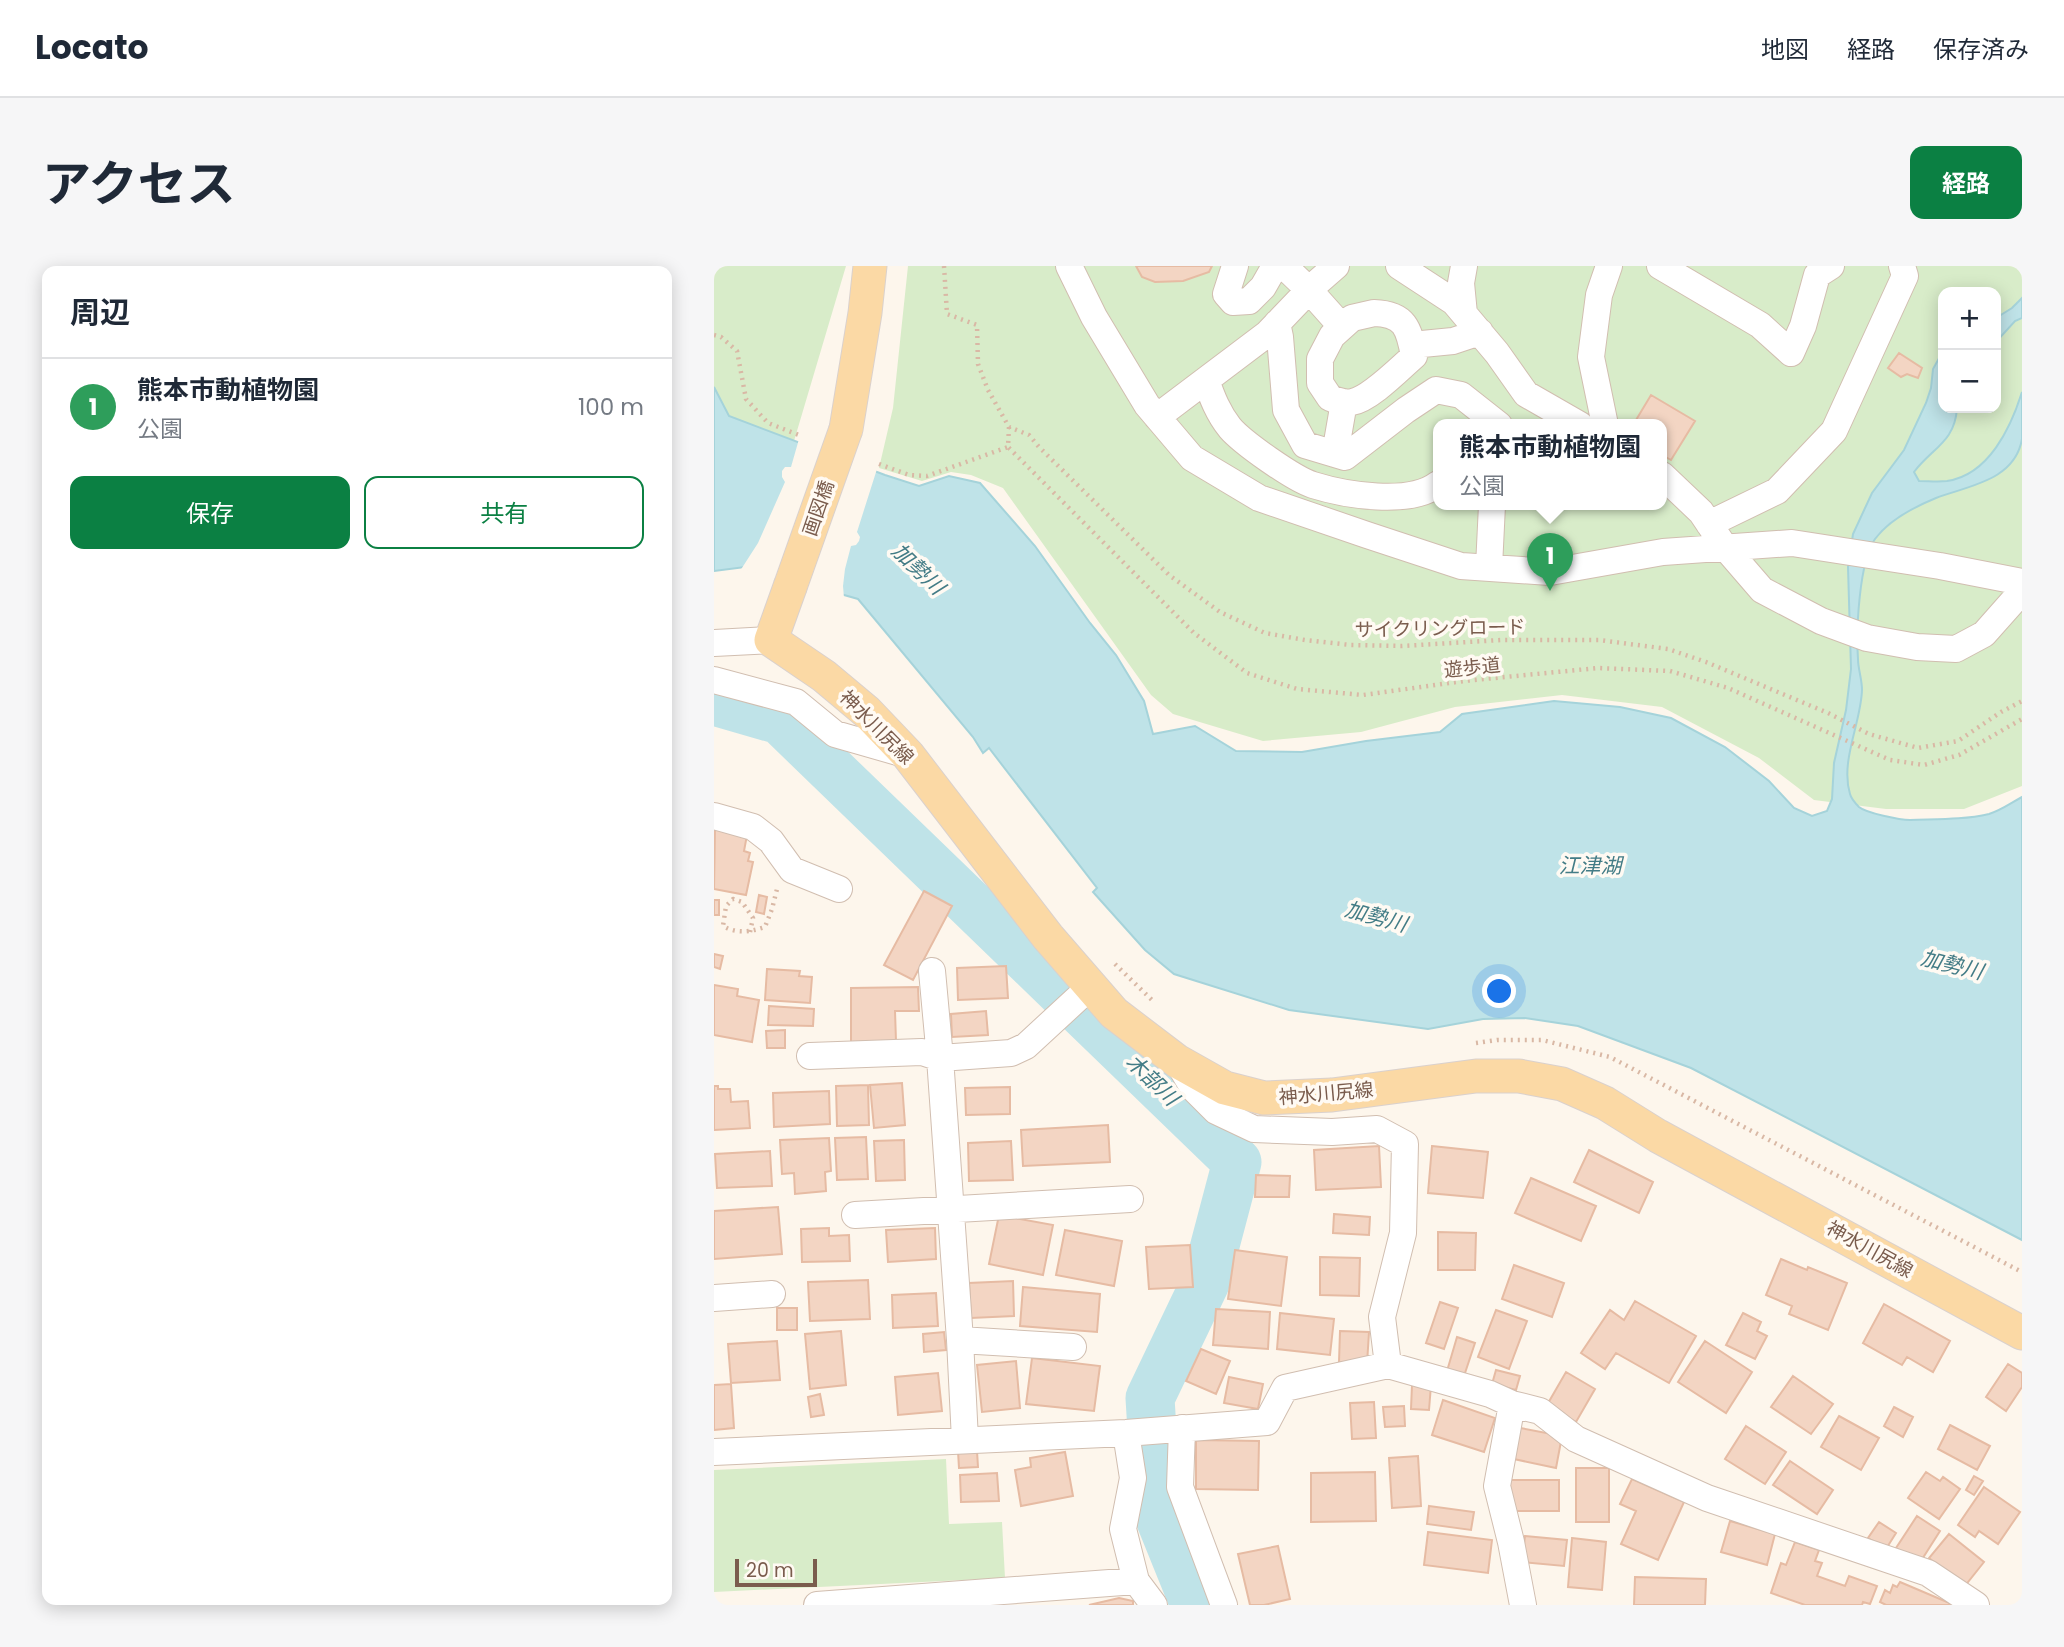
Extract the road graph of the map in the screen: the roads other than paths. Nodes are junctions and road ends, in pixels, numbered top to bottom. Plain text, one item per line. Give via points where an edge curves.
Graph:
1 (870, 266) edge
2 (1069, 266) edge
3 (1235, 266) edge
4 (1275, 266) edge
5 (1284, 266) edge
6 (1336, 266) edge
7 (1399, 266) edge
8 (1464, 266) edge
9 (1609, 266) edge
10 (1660, 266) edge
11 (1831, 266) edge
12 (1902, 266) edge
13 (1309, 290) junction
14 (1277, 323) junction
15 (1472, 323) junction
16 (1342, 327) junction
17 (1412, 345) junction
18 (1506, 365) junction
19 (1206, 380) junction
20 (1344, 402) junction
21 (1474, 415) edge
22 (1157, 417) junction
23 (1502, 419) edge
24 (1570, 419) edge
25 (1604, 419) edge
26 (1330, 452) junction
27 (1667, 480) edge
28 (1311, 485) junction
29 (1433, 487) edge
30 (1492, 510) edge
31 (1709, 524) junction
32 (1724, 546) junction
33 (1489, 567) junction
34 (2022, 582) edge
35 (2022, 591) edge
36 (771, 640) junction
37 (714, 643) edge
38 (714, 680) edge
39 (908, 755) junction
40 (714, 816) edge
41 (839, 889) dead end
42 (932, 971) dead end
43 (1091, 986) junction
44 (810, 1056) dead end
45 (940, 1058) junction
46 (1177, 1061) junction
47 (1130, 1199) dead end
48 (951, 1210) junction
49 (855, 1215) dead end
50 (772, 1294) dead end
51 (714, 1298) edge
52 (2022, 1333) edge
53 (960, 1340) junction
54 (1073, 1347) dead end
55 (1388, 1365) junction
56 (1512, 1404) junction
57 (1182, 1428) junction
58 (1126, 1433) junction
59 (965, 1440) junction
60 (714, 1452) edge
61 (1136, 1581) junction
62 (817, 1605) edge
63 (1154, 1605) edge
64 (1224, 1605) edge
65 (1523, 1605) edge
66 (1976, 1605) edge

1 - 36 main road, 画図橋, bridge via 846,429
2 - 22 street via 1094,317
3 - 4 street via 1226,293 1233,302 1249,301
5 - 13 street
6 - 13 street
7 - 15 street via 1454,302
8 - 15 street via 1461,283
9 - 25 street via 1599,295 1591,357
10 - 11 street via 1760,325 1791,353 1817,275
12 - 31 street via 1905,276 1834,431 1777,491
13 - 14 street
13 - 16 street
14 - 19 street
14 - 26 street via 1286,410 1305,445
15 - 17 street via 1453,341
15 - 18 street
16 - 17 street via 1352,318 1388,313 1403,321
16 - 20 street via 1320,359 1320,383 1330,398
17 - 20 street via 1414,356 1377,389
18 - 23 street via 1509,391
18 - 24 street via 1526,394
19 - 22 street
19 - 28 street via 1231,429
20 - 26 street
21 - 26 street via 1461,395 1436,390 1345,457
22 - 33 street via 1192,458 1259,498 1461,566
26 - 28 street
27 - 31 street
28 - 29 street via 1369,497 1409,496
30 - 33 street
31 - 32 street
32 - 33 street via 1550,572
32 - 34 street via 1792,542
32 - 35 street via 1762,590 1821,621 1867,638 1917,647 1956,649 1984,634
36 - 37 street
36 - 39 main road, 神水川尻線 via 867,712
38 - 39 street via 796,702 835,734
39 - 43 main road, 神水川尻線
40 - 41 street via 753,827 771,841 792,870
42 - 45 street
43 - 45 street via 1026,1046 1011,1053
43 - 46 main road, 神水川尻線 via 1114,1013
44 - 45 street via 922,1052
45 - 48 street
46 - 52 main road, 神水川尻線 via 1225,1088 1264,1098 1332,1095 1476,1076 1519,1076 1562,1084 1605,1103
46 - 55 street via 1194,1089 1216,1111 1254,1129 1377,1129 1405,1144 1403,1233 1382,1317
47 - 48 street
48 - 49 street
48 - 53 street
50 - 51 street
53 - 54 street
53 - 59 street
55 - 56 street
55 - 57 street via 1285,1388 1267,1422
56 - 65 street via 1497,1486
56 - 66 street via 1540,1412 1576,1439 1707,1498 1928,1573
57 - 58 street
57 - 64 street via 1180,1487
58 - 59 street
58 - 61 street via 1132,1478 1123,1529
59 - 60 street
61 - 62 street
61 - 63 street

